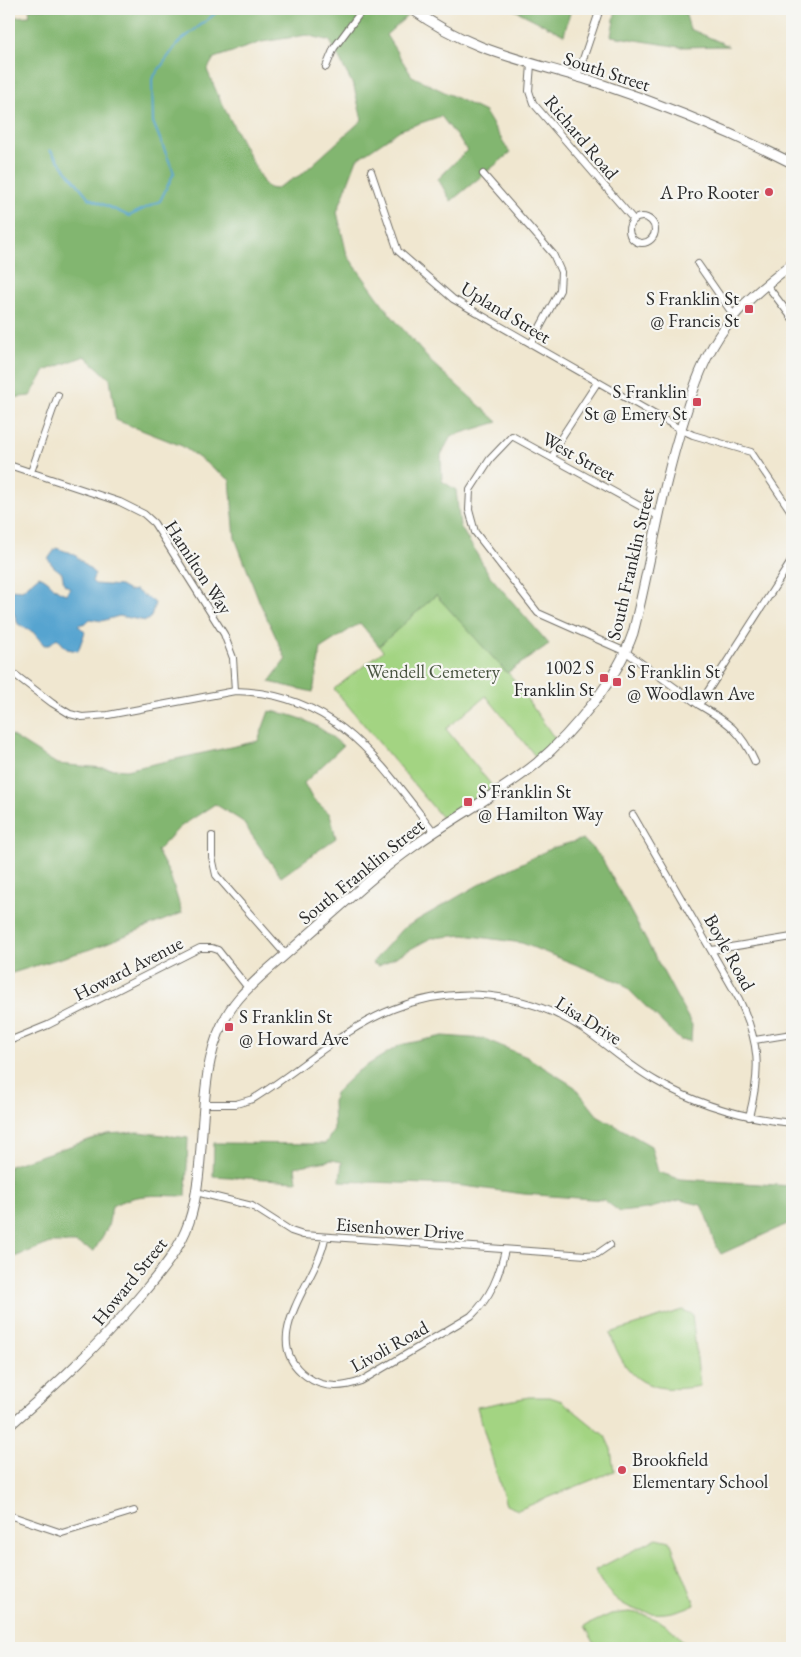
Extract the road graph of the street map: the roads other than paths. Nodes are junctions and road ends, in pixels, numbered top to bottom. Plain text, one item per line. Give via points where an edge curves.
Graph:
1 (363, 9) edge
2 (412, 9) edge
3 (600, 9) edge
4 (531, 64) junction
5 (326, 67) dead end
6 (577, 77) junction
7 (792, 163) edge
8 (371, 171) dead end
9 (483, 174) dead end
10 (634, 220) junction
11 (698, 264) dead end
12 (792, 264) edge
13 (766, 284) junction
14 (734, 316) junction
15 (792, 318) edge
16 (531, 344) junction
17 (597, 383) junction
18 (58, 395) dead end
19 (680, 429) junction
20 (552, 458) junction
21 (9, 465) edge
22 (31, 472) junction
23 (792, 512) edge
24 (658, 516) junction
25 (792, 560) edge
26 (626, 652) junction
27 (9, 670) edge
28 (235, 691) junction
29 (699, 705) junction
30 (755, 762) dead end
31 (633, 814) dead end
32 (434, 832) junction
33 (212, 836) dead end
34 (792, 937) edge
35 (712, 950) junction
36 (286, 954) junction
37 (248, 988) junction
38 (234, 1003) joint
39 (792, 1034) edge
40 (755, 1040) junction
41 (9, 1041) edge
42 (205, 1104) junction
43 (749, 1117) junction
44 (792, 1123) edge
45 (196, 1192) junction
46 (325, 1238) junction
47 (610, 1245) dead end
48 (505, 1250) junction
49 (9, 1426) edge
50 (134, 1511) dead end
51 (9, 1515) edge

1 - 5 street via 334,48
2 - 4 main road, South Street via 458,38
3 - 6 street
4 - 6 main road, South Street
4 - 10 street, Richard Road via 529,91 533,103
6 - 7 main road, South Street via 672,111
8 - 16 street, Upland Street via 392,237 402,257 453,299
9 - 16 street via 558,262 561,282 557,298
10 - 10 street via 643,216 654,223 656,231 650,241 641,243 632,239 629,231
11 - 14 street
12 - 13 main road, South Franklin Street
13 - 14 main road, South Franklin Street
13 - 15 street
14 - 19 main road, South Franklin Street via 702,367
16 - 17 street, Upland Street
17 - 19 street, Upland Street
17 - 20 street via 561,438
18 - 22 street
19 - 23 street, Upland Street via 750,452
19 - 24 main road, South Franklin Street
20 - 24 street, West Street
20 - 26 street, West Street via 512,436 490,459 470,490 469,510 475,532 538,613
21 - 22 street, Hamilton Way
22 - 28 street, Hamilton Way via 133,507 154,523 224,634 233,658
24 - 26 main road, South Franklin Street via 640,606
25 - 29 street
26 - 29 street
26 - 32 main road, South Franklin Street via 604,690 551,751 521,775
27 - 28 street via 52,703 82,717
28 - 32 street via 290,700 325,715 346,729 366,748
29 - 30 street via 736,729
31 - 35 street, Boyle Road
32 - 36 main road, South Franklin Street via 384,869
33 - 36 street via 216,875
34 - 35 street
35 - 40 street, Boyle Road via 740,999
36 - 37 main road, South Franklin Street
37 - 38 main road, South Franklin Street
37 - 41 street, Howard Avenue via 218,950 200,948 48,1025
38 - 42 main road, Howard Street via 221,1026 213,1051
39 - 40 street
40 - 43 street, Boyle Road via 757,1073
42 - 43 street, Lisa Drive via 236,1104 253,1099 357,1027 393,1009 429,998 472,994 509,998 546,1009 584,1030 658,1082 699,1102
42 - 45 main road, Howard Street
43 - 44 street, Lisa Drive
45 - 46 street, Eisenhower Drive via 252,1206 291,1231
45 - 49 main road, Howard Street via 183,1238 162,1270 89,1355
46 - 48 street, Eisenhower Drive
46 - 48 street, Livoli Road via 320,1259 292,1312 286,1338 292,1360 300,1371 327,1386 345,1386 361,1381 471,1316 482,1306 494,1286
47 - 48 street, Eisenhower Drive via 597,1254 586,1255
50 - 51 street via 62,1533

